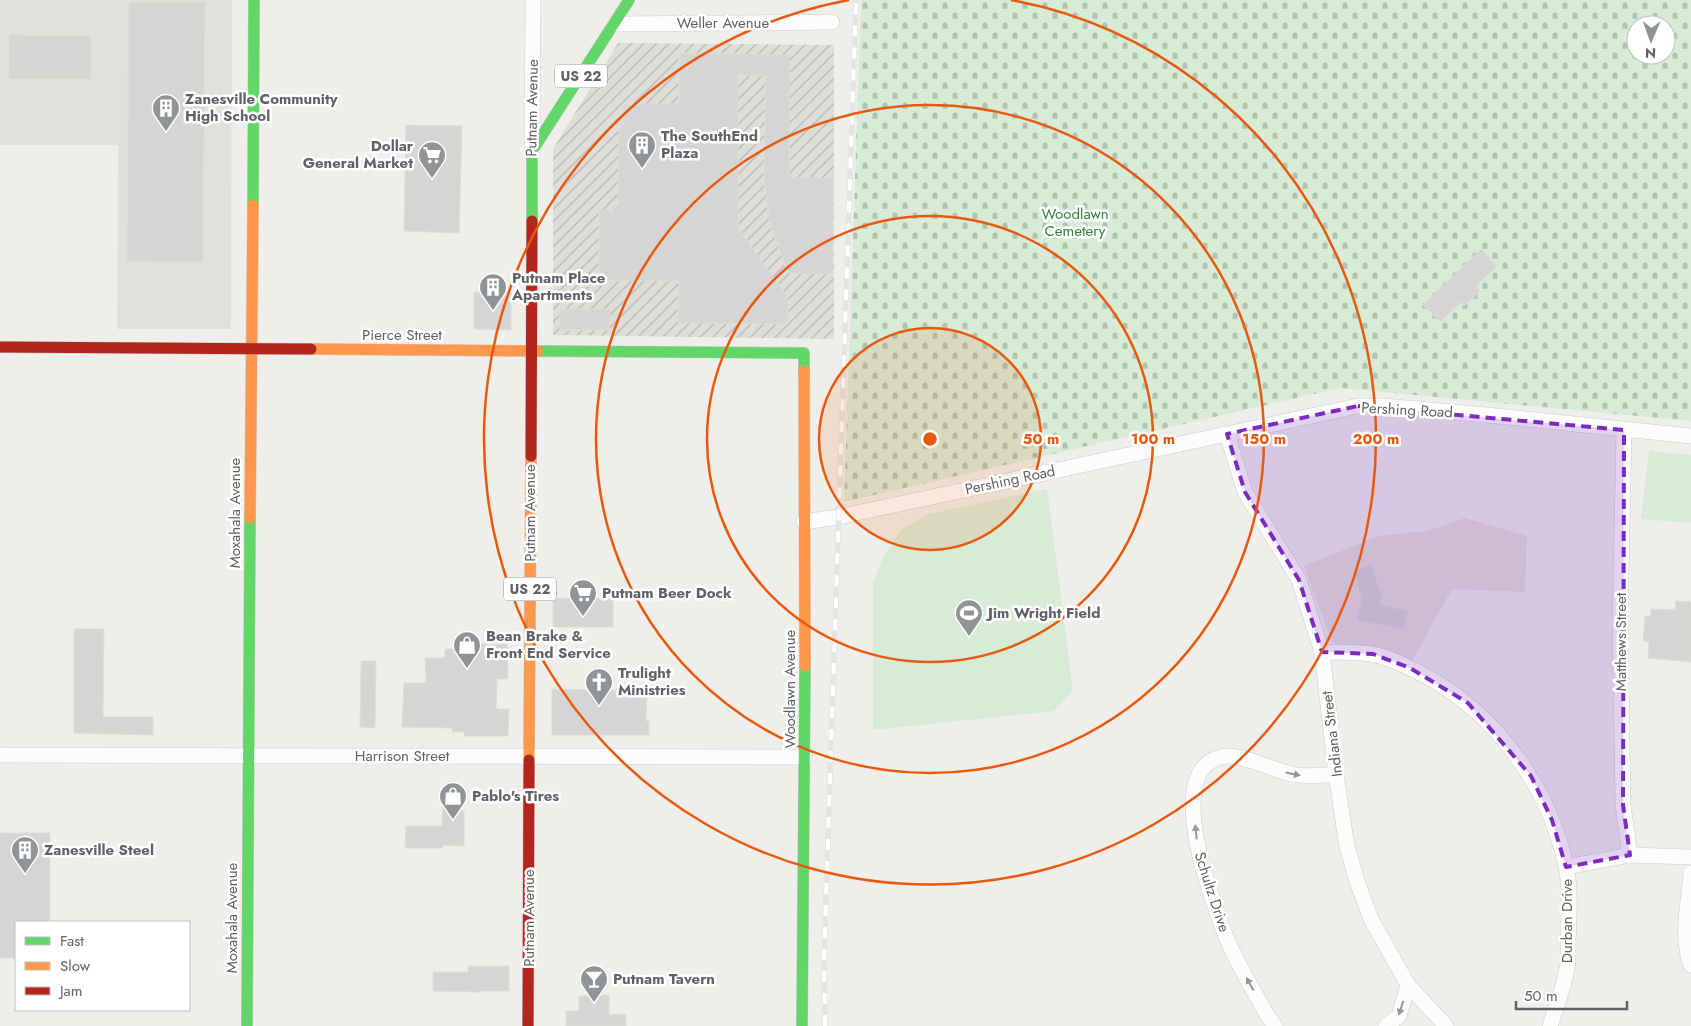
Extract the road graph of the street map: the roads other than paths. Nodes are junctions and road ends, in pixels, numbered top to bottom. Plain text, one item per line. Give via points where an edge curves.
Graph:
1 (254, 0) edge
2 (533, 0) edge
3 (629, 0) edge
4 (832, 22) dead end
5 (615, 24) junction
6 (532, 151) junction
7 (0, 347) edge
8 (250, 349) junction
9 (531, 351) junction
10 (804, 353) joint
11 (1624, 430) junction
12 (1227, 434) junction
13 (1691, 436) edge
14 (804, 522) junction
15 (1322, 652) junction
16 (0, 755) edge
17 (249, 755) junction
18 (530, 756) junction
19 (805, 757) junction
20 (1336, 774) junction
21 (1630, 855) junction
22 (1691, 857) edge
23 (1566, 867) junction
24 (1691, 873) edge
25 (1691, 965) edge
26 (1408, 985) junction
27 (246, 1026) edge
28 (528, 1026) edge
29 (802, 1026) edge
30 (1275, 1026) edge
31 (1386, 1026) edge
32 (1446, 1026) edge
33 (1550, 1026) edge

1 - 8 street, Moxahala Avenue
2 - 6 street, Putnam Avenue
3 - 5 street, US 22
4 - 5 street, Weller Avenue
5 - 6 street, US 22
6 - 9 street, Putnam Avenue / US 22
7 - 8 street, Pierce Street
8 - 9 street, Pierce Street
8 - 17 street, Moxahala Avenue
9 - 10 street, Pierce Street
9 - 18 street, Putnam Avenue / US 22
10 - 14 street, Woodlawn Avenue
11 - 12 street, Pershing Road via 1487,415 1358,406
11 - 13 street, Pershing Road
11 - 21 street, Matthews Street via 1620,624 1623,805
12 - 14 street, Pershing Road
12 - 15 street, Indiana Street via 1246,492 1299,580
14 - 19 street, Woodlawn Avenue
15 - 20 street, Indiana Street
15 - 23 street, Durban Drive via 1373,654 1410,668 1468,703 1491,725 1531,776 1552,820
16 - 17 street, Harrison Street
17 - 18 street, Harrison Street
17 - 27 street, Moxahala Avenue
18 - 19 street, Harrison Street
18 - 28 street, Putnam Avenue / US 22
19 - 29 street, Woodlawn Avenue
20 - 26 street, Indiana Street via 1348,847 1358,884 1371,919
30 -> 20 street, Schultz Drive via 1227,939 1204,873 1194,810 1196,780 1209,763 1232,756 1290,774 1312,777
21 - 22 street
21 - 23 street
23 - 33 street, Durban Drive via 1570,910 1568,967
24 - 25 street via 1686,933 1686,950
26 -> 31 street via 1399,1016
26 - 32 street, Indiana Street

